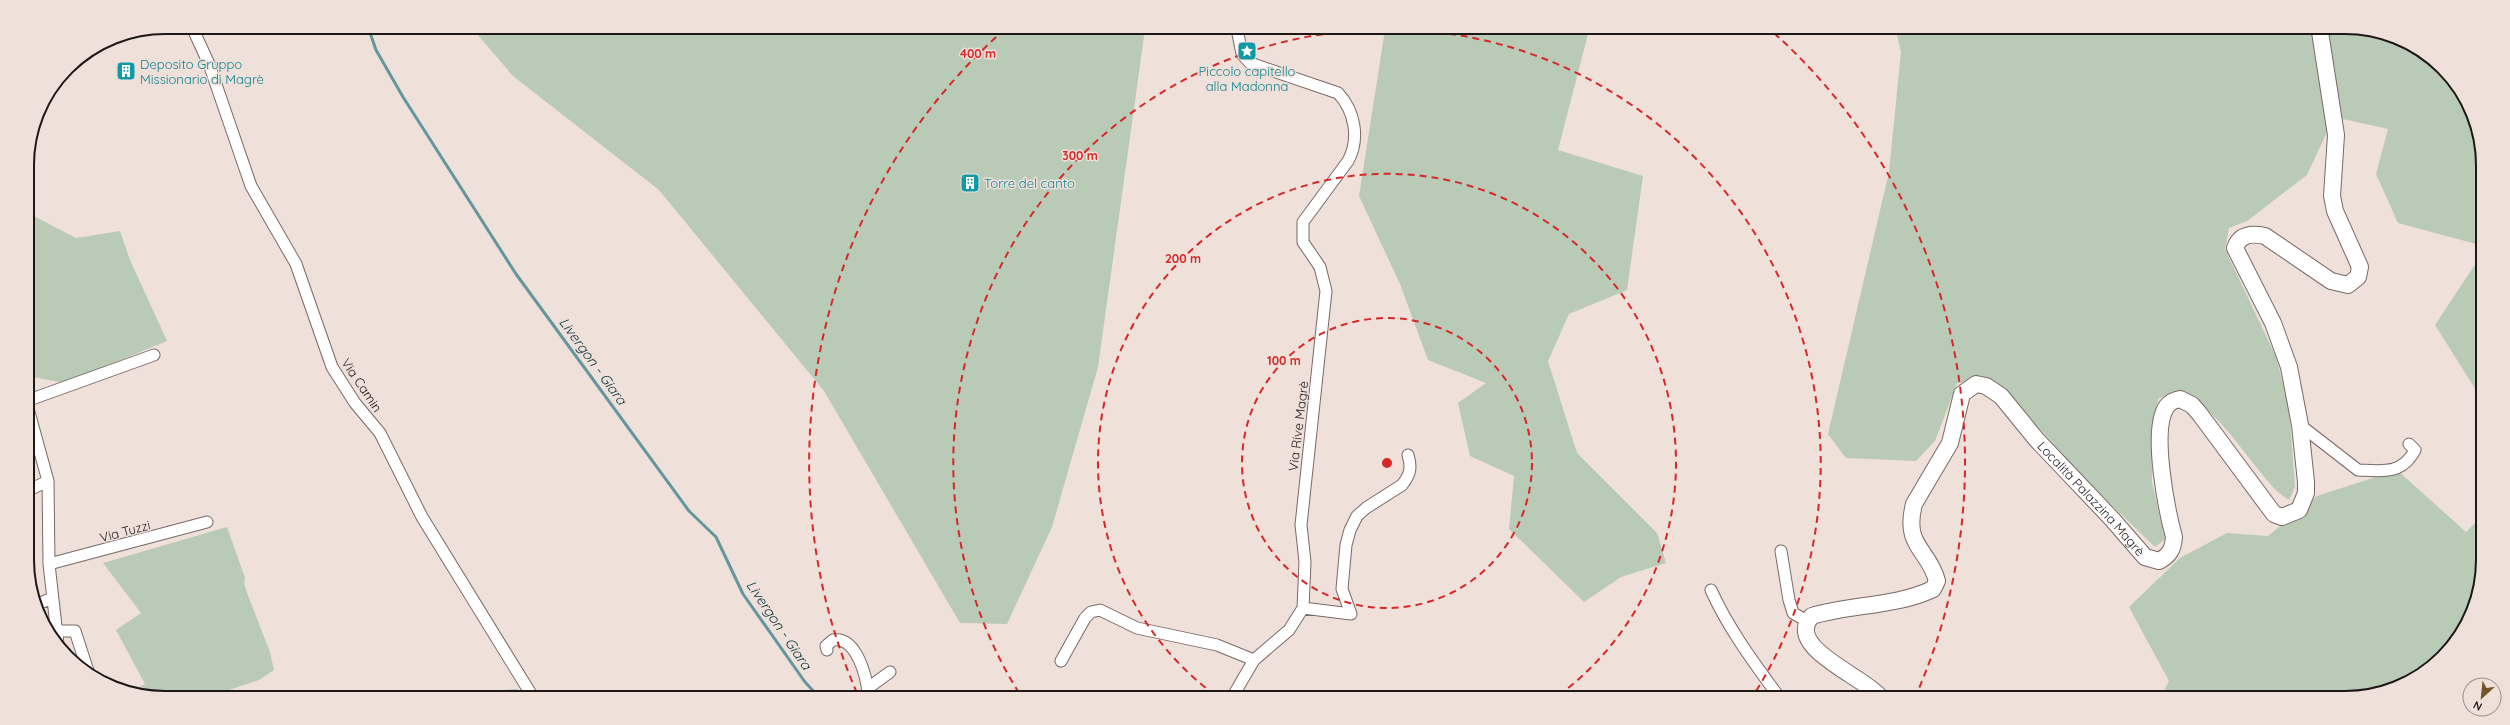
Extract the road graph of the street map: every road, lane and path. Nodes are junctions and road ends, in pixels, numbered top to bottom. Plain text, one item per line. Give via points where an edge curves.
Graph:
1 (195, 34) edge
2 (1238, 34) edge
3 (2320, 34) edge
4 (154, 355) dead end
5 (34, 398) edge
6 (2300, 425) junction
7 (34, 430) edge
8 (2409, 444) dead end
9 (1408, 455) dead end
10 (48, 481) junction
11 (34, 488) edge
12 (207, 522) dead end
13 (1780, 551) dead end
14 (49, 564) junction
15 (1711, 590) dead end
16 (52, 598) junction
17 (41, 603) edge
18 (1303, 608) junction
19 (1807, 621) junction
20 (56, 632) joint
21 (827, 650) dead end
22 (1254, 660) junction
23 (1061, 661) dead end
24 (86, 664) edge
25 (890, 672) dead end
26 (529, 691) edge
27 (868, 691) edge
28 (869, 691) edge
29 (1236, 691) edge
30 (1775, 691) edge
31 (1872, 691) edge

1 - 26 street, Via Camin via 209,64 251,186 296,264 332,367 355,403 384,439 422,517
2 - 18 street, Via Rive Magrè via 1242,54 1250,63 1338,93 1348,105 1354,122 1352,155 1303,222 1303,242 1320,266 1326,291 1301,525 1305,562
3 - 6 main road, Località Palazzina Magrè via 2336,135 2332,196 2335,211 2360,266 2358,277 2348,285 2331,281 2265,236 2253,234 2243,237 2235,248 2284,350
4 - 5 street
6 - 8 street via 2358,470 2400,468 2415,450
6 - 19 main road, Località Palazzina Magrè via 2306,493 2299,510 2282,517 2274,514 2192,405 2180,398 2172,402 2164,414 2160,460 2174,537 2173,547 2168,556 2159,561 2145,557 2036,439 2001,396 1986,386 1976,384 1962,394 1950,443 1914,504 1911,515 1911,530 1915,541 1935,573 1937,581 1932,589 1905,599 1830,611 1812,616
7 - 10 street
9 - 18 street via 1411,465 1406,480 1361,512 1350,530 1342,589 1351,614
10 - 11 street
10 - 14 street
12 - 14 street, Via Tuzzi
13 - 19 street via 1793,614
14 - 16 street
15 - 30 street via 1749,656
16 - 17 street
16 - 20 street
18 - 22 street, Via Rive Magrè via 1289,630
19 - 31 main road via 1806,636 1814,649
20 - 24 street via 75,631
21 - 27 street via 826,646 833,640 847,644 860,661
22 - 23 street via 1217,645 1136,628 1100,610 1091,612 1085,618
22 - 29 street, Via Rive Magrè
25 - 28 street

